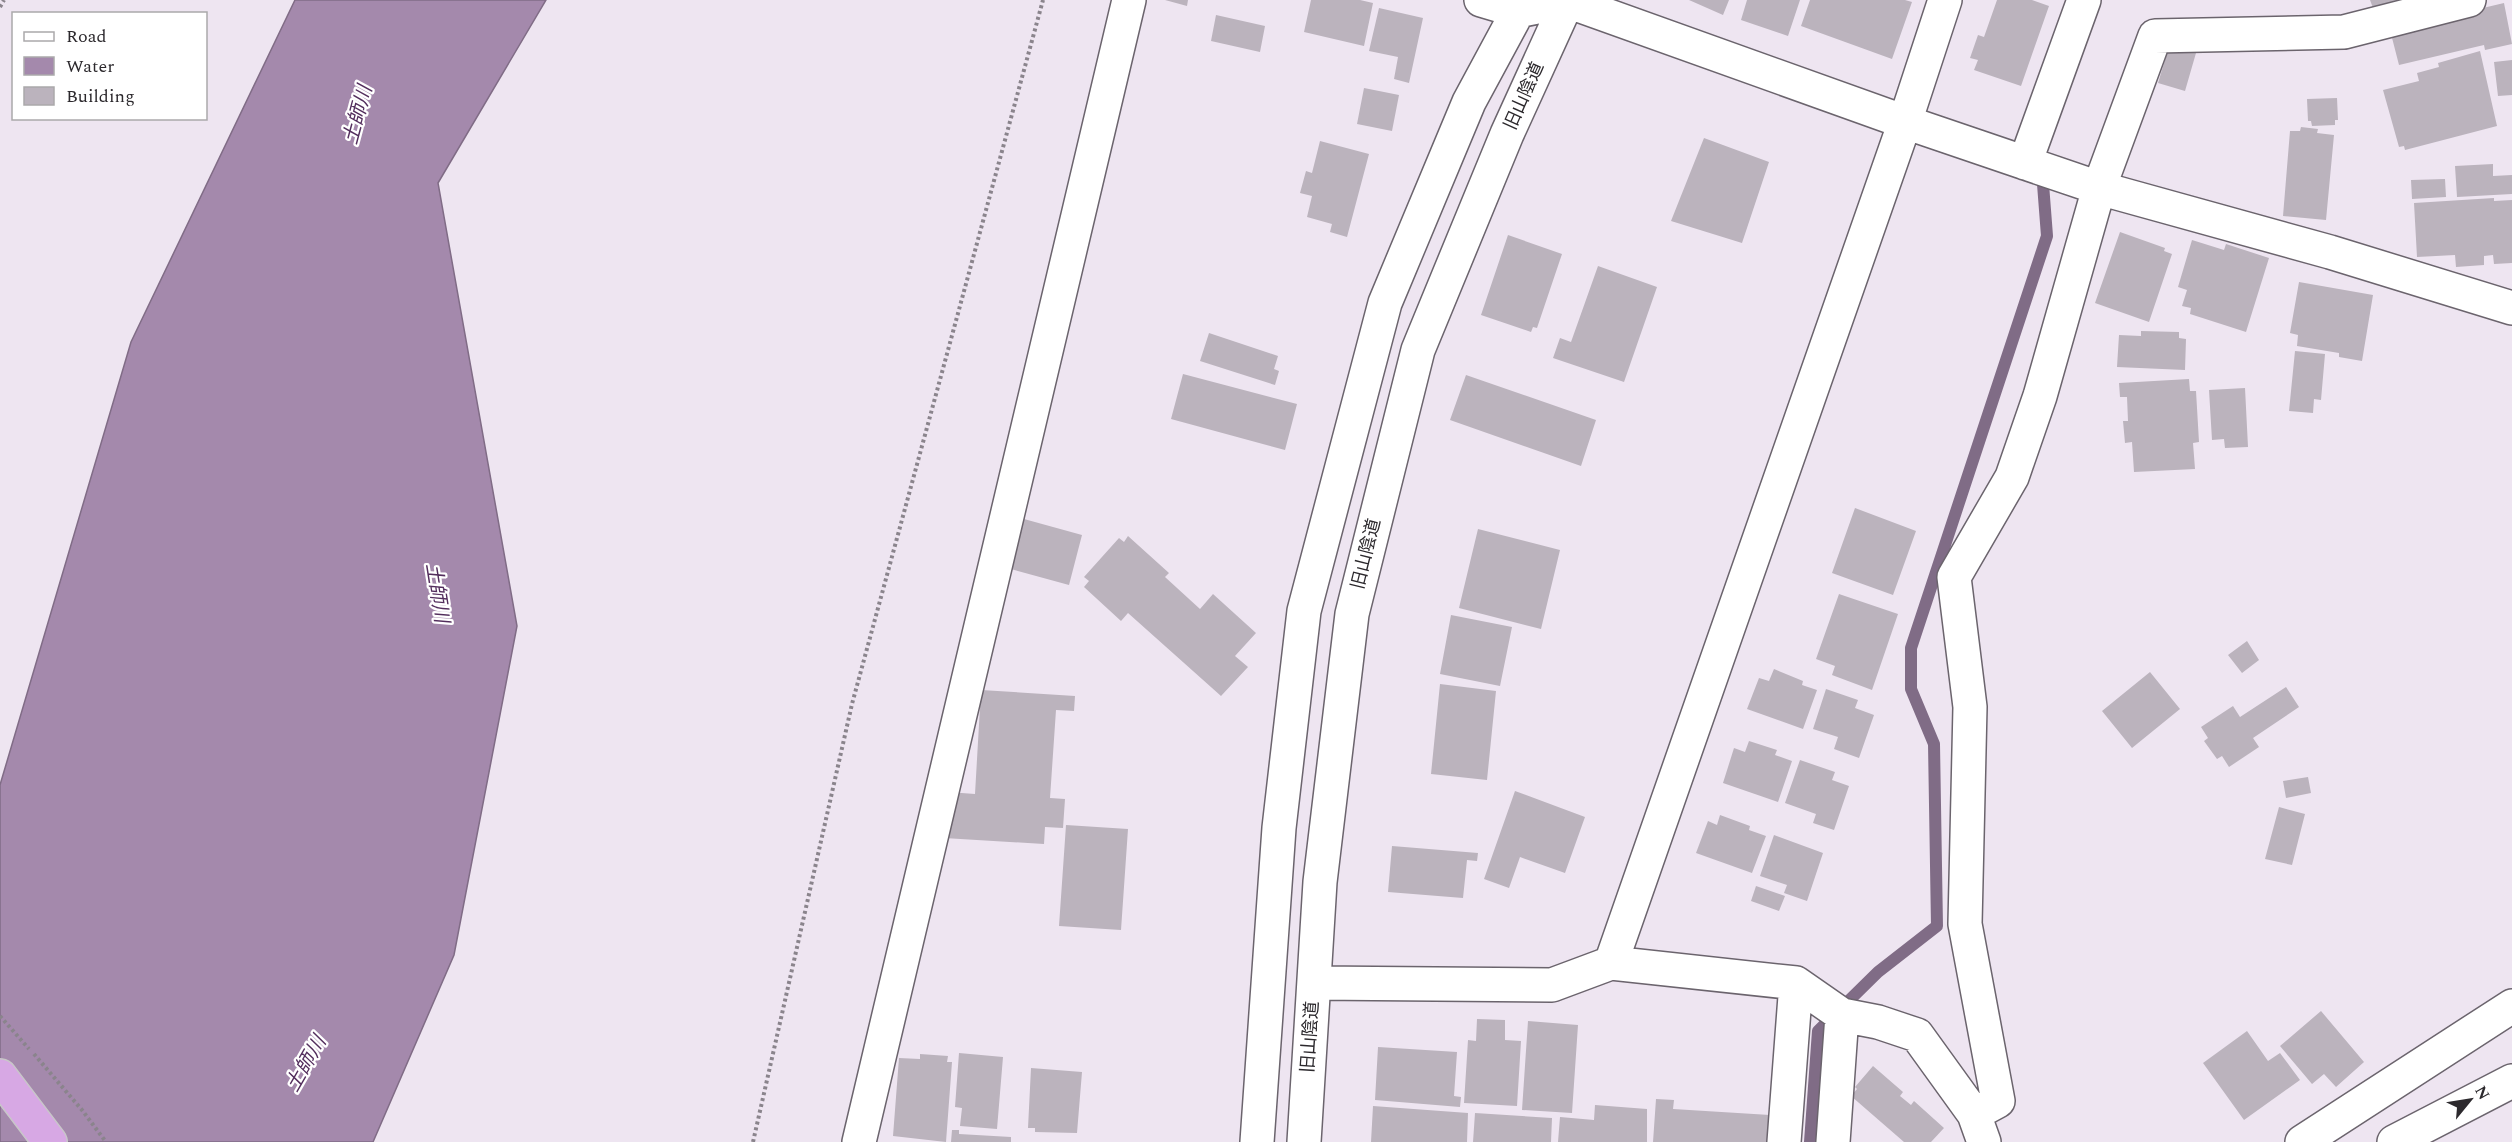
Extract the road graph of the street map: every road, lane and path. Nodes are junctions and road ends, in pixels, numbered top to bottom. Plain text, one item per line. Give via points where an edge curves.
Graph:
1 (4, 0) edge
2 (1043, 0) edge
3 (1129, 0) edge
4 (1481, 0) edge
5 (1945, 0) edge
6 (2084, 0) edge
7 (2469, 0) edge
8 (1568, 1) edge
9 (1521, 5) edge
10 (0, 7) edge
11 (1905, 122) junction
12 (2025, 163) junction
13 (2099, 188) junction
14 (2512, 308) edge
15 (1611, 963) junction
16 (1314, 983) junction
17 (1796, 983) junction
18 (2512, 1006) edge
19 (1842, 1015) junction
20 (0, 1016) edge
21 (0, 1076) edge
22 (2512, 1081) edge
23 (0, 1111) edge
24 (1979, 1128) edge
25 (30, 1142) edge
26 (50, 1142) edge
27 (106, 1142) edge
28 (753, 1142) edge
29 (859, 1142) edge
30 (1257, 1142) edge
31 (1304, 1142) edge
32 (1784, 1142) edge
33 (1833, 1142) edge
34 (2302, 1142) edge
35 (2394, 1142) edge

1 - 10 path
2 - 28 path via 852,704
3 - 29 street
4 - 9 street
5 - 11 street
6 - 12 street
7 - 13 street via 2344,32 2155,36
8 - 9 street
8 - 11 street
8 - 16 street, 旧山陰道 via 1507,134 1419,350 1383,485 1352,614 1320,882
9 - 30 street via 1469,102 1385,303 1304,611 1279,828
11 - 12 street
11 - 15 street
12 - 13 street
13 - 14 street
13 - 24 street via 2040,396 2012,477 1954,577 1970,707 1965,924 1998,1101
15 - 16 street via 1552,985
15 - 17 street
16 - 31 street, 旧山陰道
17 - 19 street
17 - 32 street
18 - 34 street
19 - 24 street via 1917,1035
19 - 33 street
20 - 27 path
21 - 26 highway
22 - 35 street
23 - 25 highway

